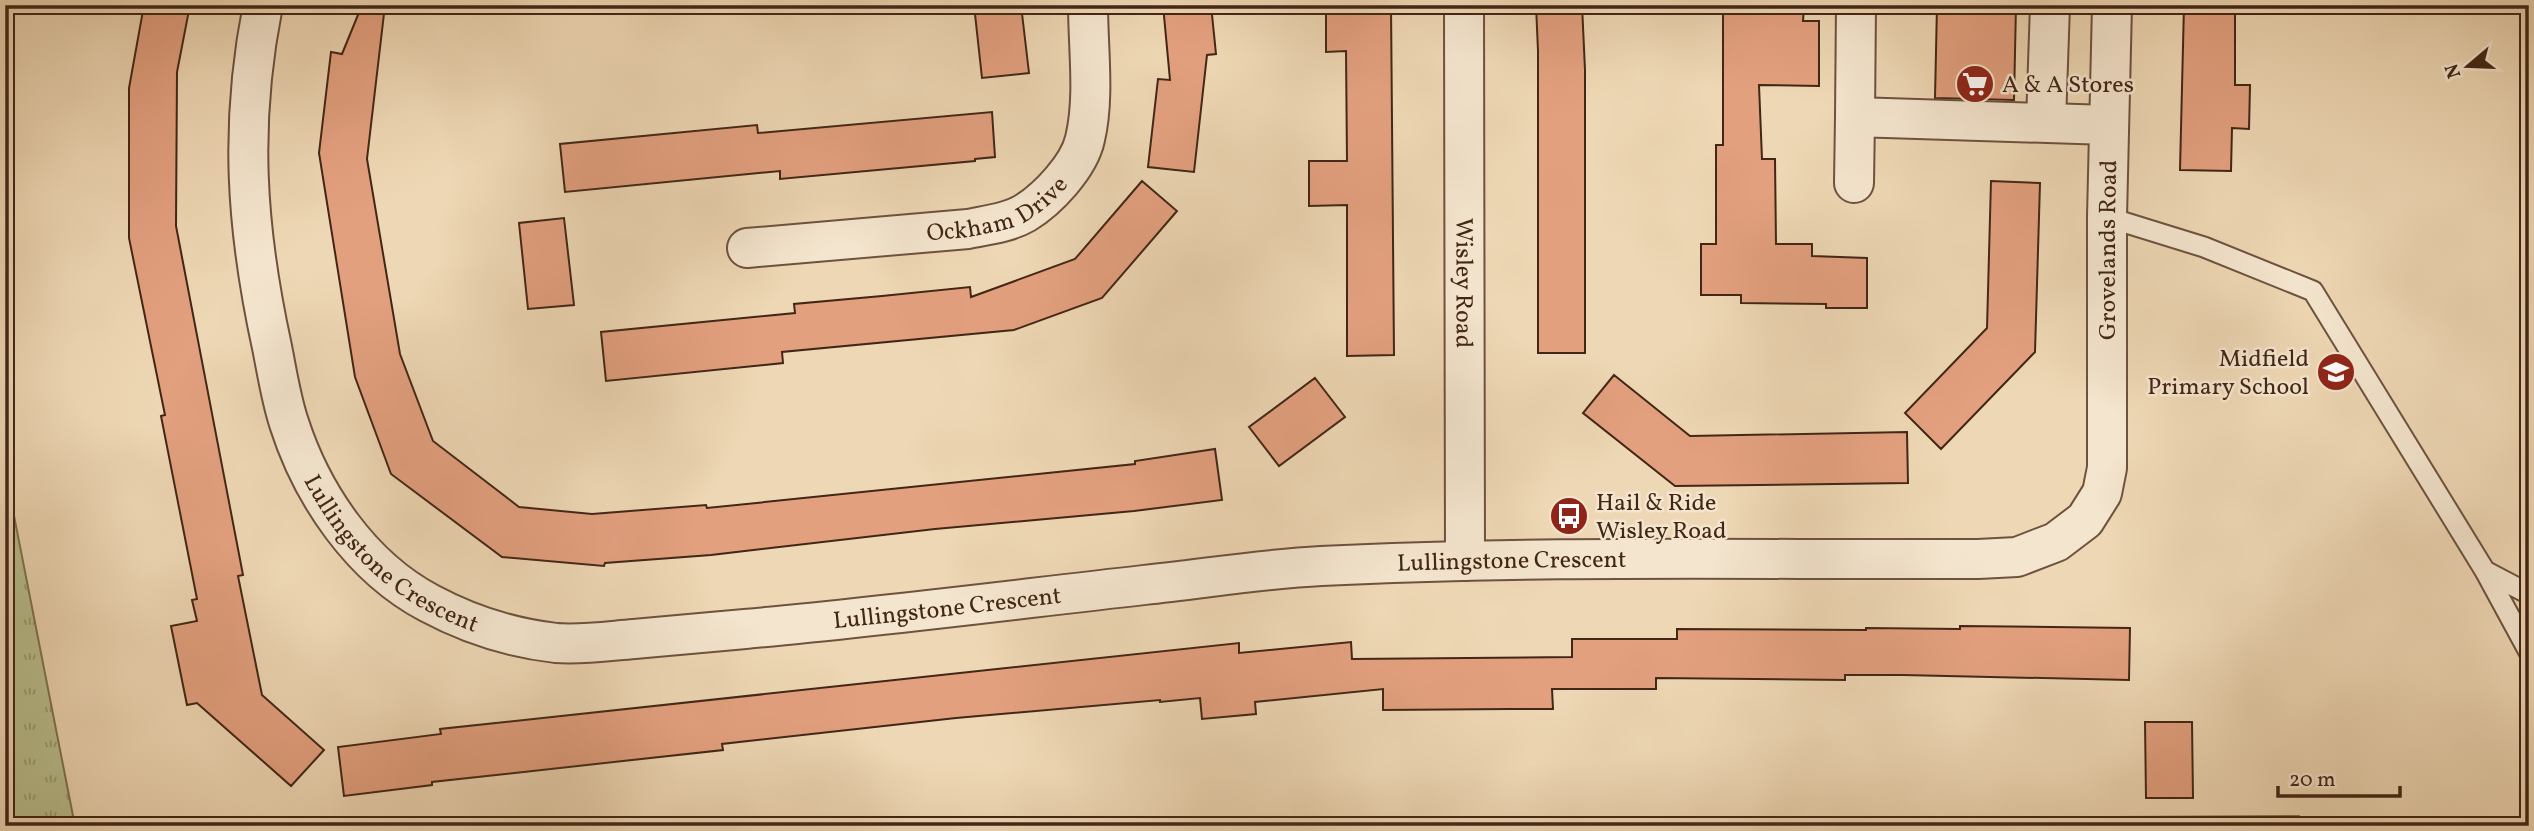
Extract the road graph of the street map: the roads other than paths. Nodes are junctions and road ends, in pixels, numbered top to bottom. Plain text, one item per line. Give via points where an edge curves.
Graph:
1 (263, 5) edge
2 (1088, 5) edge
3 (1464, 5) edge
4 (1856, 5) edge
5 (2050, 5) edge
6 (2112, 5) edge
7 (1854, 117) junction
8 (2046, 122) junction
9 (2109, 125) junction
10 (1854, 183) dead end
11 (2107, 217) junction
12 (747, 248) dead end
13 (2102, 493) joint
14 (1465, 561) junction
15 (2485, 571) junction
16 (2529, 594) edge
17 (2529, 652) edge

1 - 14 street, Lullingstone Crescent via 252,66 247,192 261,299 287,419 325,502 359,547 424,601 466,621 513,636 560,643 603,642 1314,566
2 - 12 street, Ockham Drive via 1085,141 1069,172 1024,213 968,229
3 - 14 street, Wisley Road
4 - 7 street
5 - 8 street
6 - 9 street, Grovelands Road
7 - 8 street
7 - 10 street
8 - 9 street
9 - 11 street, Grovelands Road
11 - 13 street, Grovelands Road via 2107,432
11 - 15 lane via 2204,247 2313,291
13 - 14 street, Lullingstone Crescent via 2085,520 2056,542 2017,557
15 - 16 lane
15 - 17 lane

